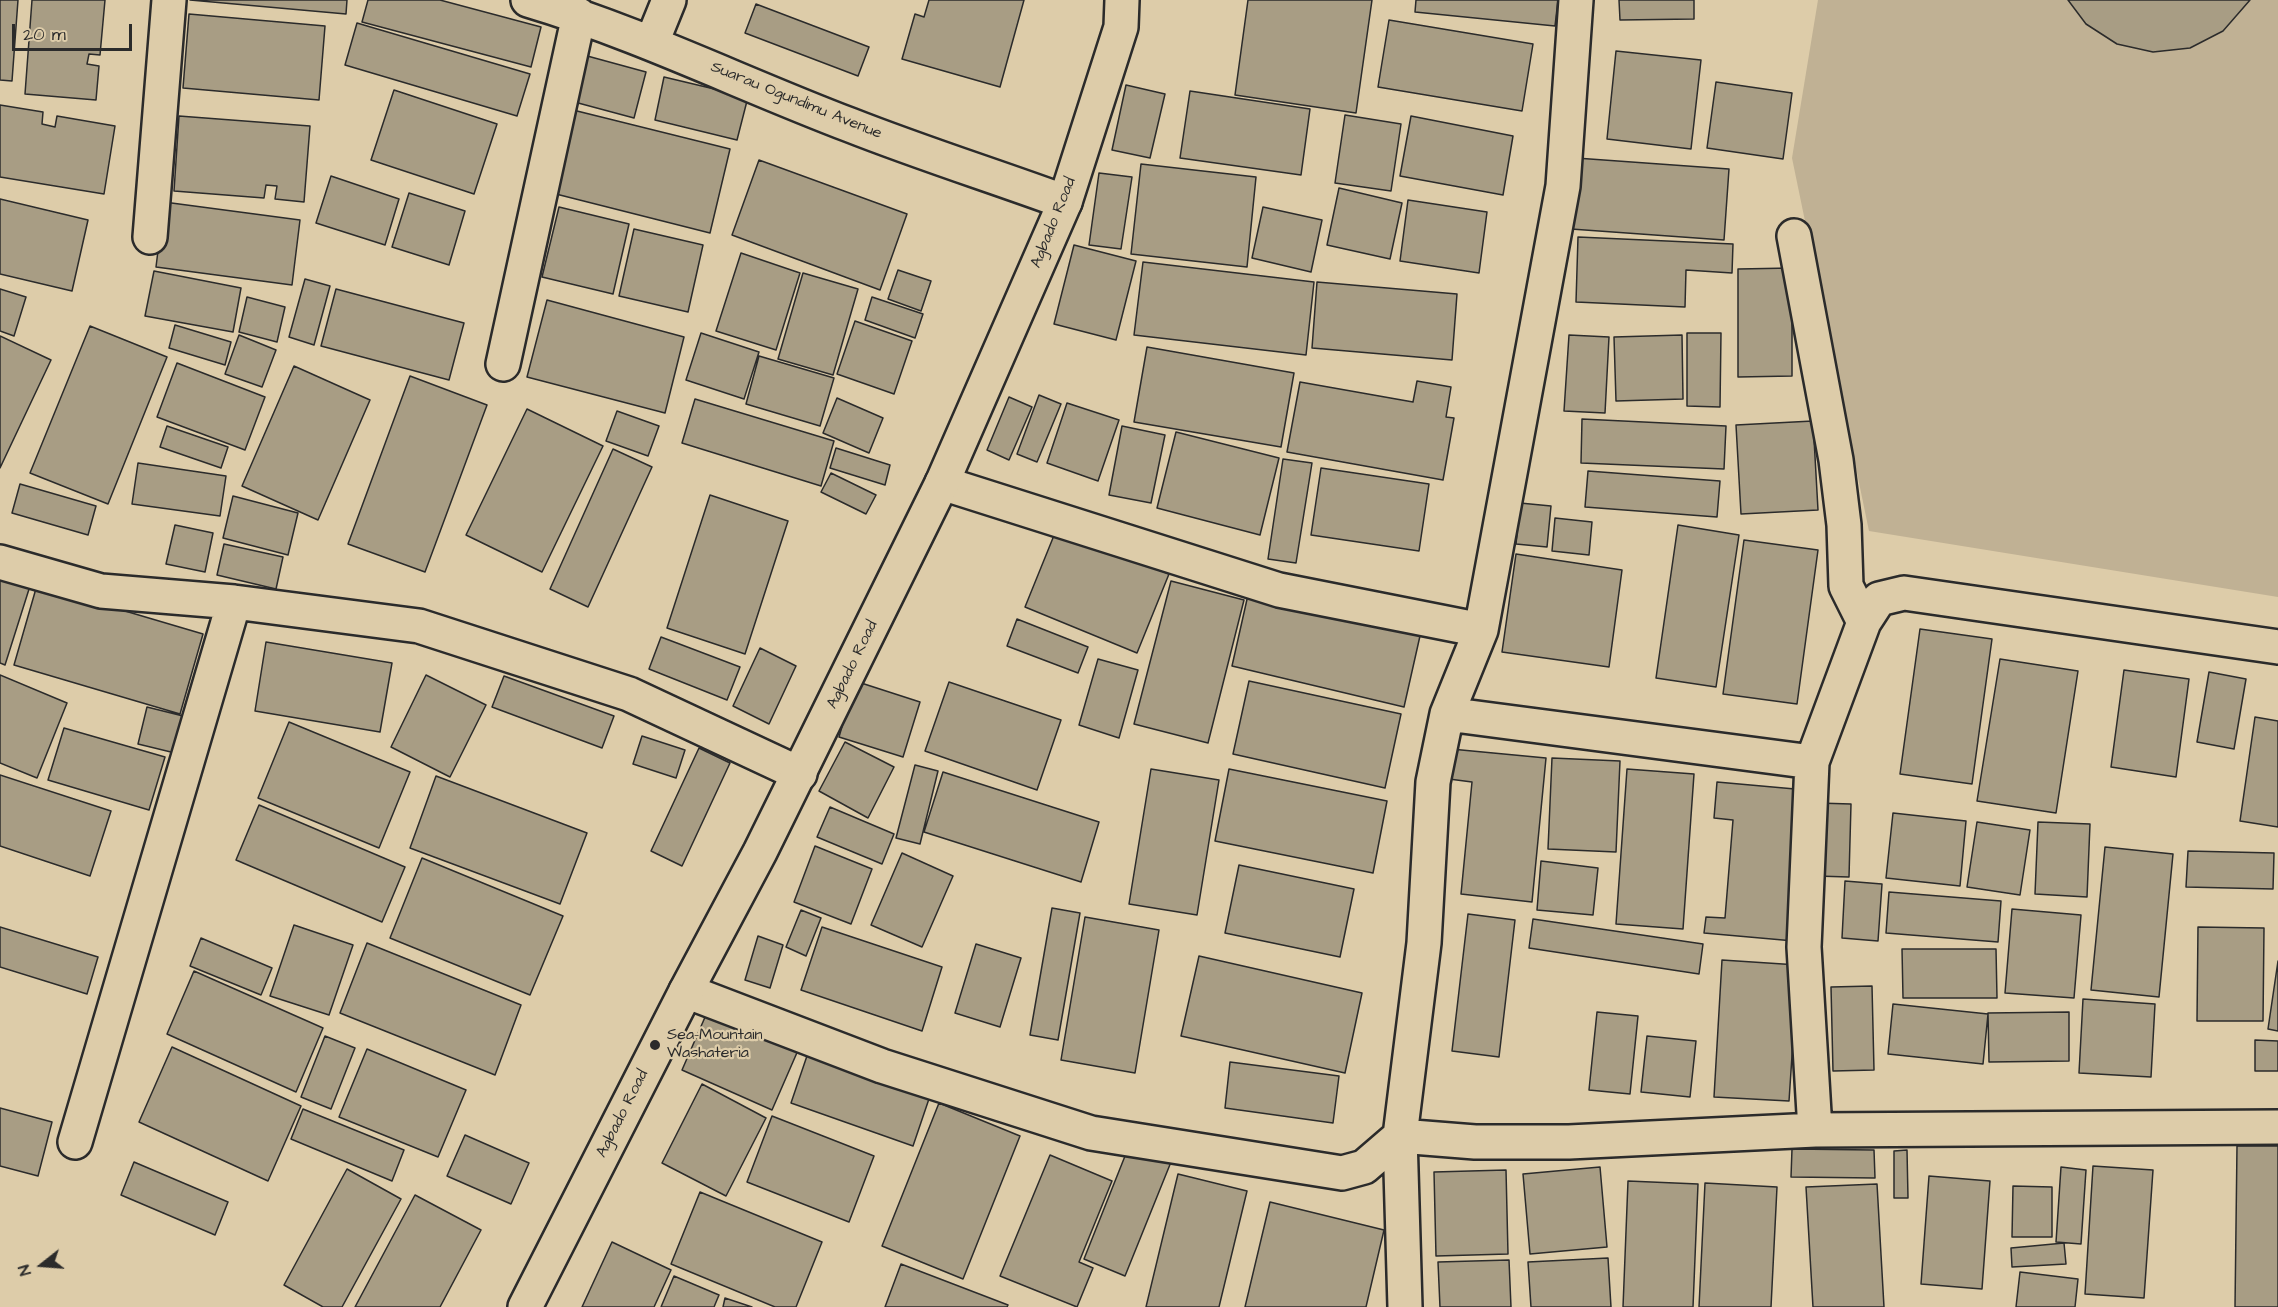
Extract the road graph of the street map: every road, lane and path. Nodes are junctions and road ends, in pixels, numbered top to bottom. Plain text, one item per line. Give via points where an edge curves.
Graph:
1 (169, 0) edge
2 (528, 0) edge
3 (669, 0) edge
4 (1122, 0) edge
5 (1576, 0) edge
6 (579, 15) junction
7 (652, 42) junction
8 (1065, 202) junction
9 (1794, 236) dead end
10 (150, 237) dead end
11 (503, 364) dead end
12 (942, 483) junction
13 (0, 562) edge
14 (234, 602) junction
15 (1864, 622) junction
16 (1481, 630) junction
17 (2278, 647) edge
18 (1447, 714) junction
19 (1812, 762) junction
20 (800, 774) junction
21 (686, 990) junction
22 (2278, 1127) edge
23 (1815, 1131) junction
24 (1400, 1136) junction
25 (75, 1142) dead end
26 (525, 1307) edge
27 (1405, 1307) edge

1 - 10 street
2 - 6 street, Suarau Ogundimu Avenue
3 - 7 street
4 - 8 street, Agbado Road via 1120,27
5 - 16 street via 1563,186
6 - 7 street, Suarau Ogundimu Avenue
6 - 11 street
7 - 8 street, Suarau Ogundimu Avenue via 850,125
8 - 12 street, Agbado Road
9 - 15 street via 1836,460 1846,586
12 - 16 street via 1279,590
12 - 20 street, Agbado Road
13 - 14 street via 100,591
14 - 20 street via 419,626 629,694
14 - 25 street
15 - 17 street via 1879,598 1904,593
15 - 19 street
16 - 18 street
18 - 19 street
18 - 24 street via 1433,782 1424,943
19 - 23 street via 1804,947
20 - 21 street, Agbado Road
21 - 24 street via 882,1066 1091,1133 1342,1173 1370,1163
21 - 26 street, Agbado Road
22 - 23 street
23 - 24 street via 1569,1142 1475,1142
24 - 27 street

